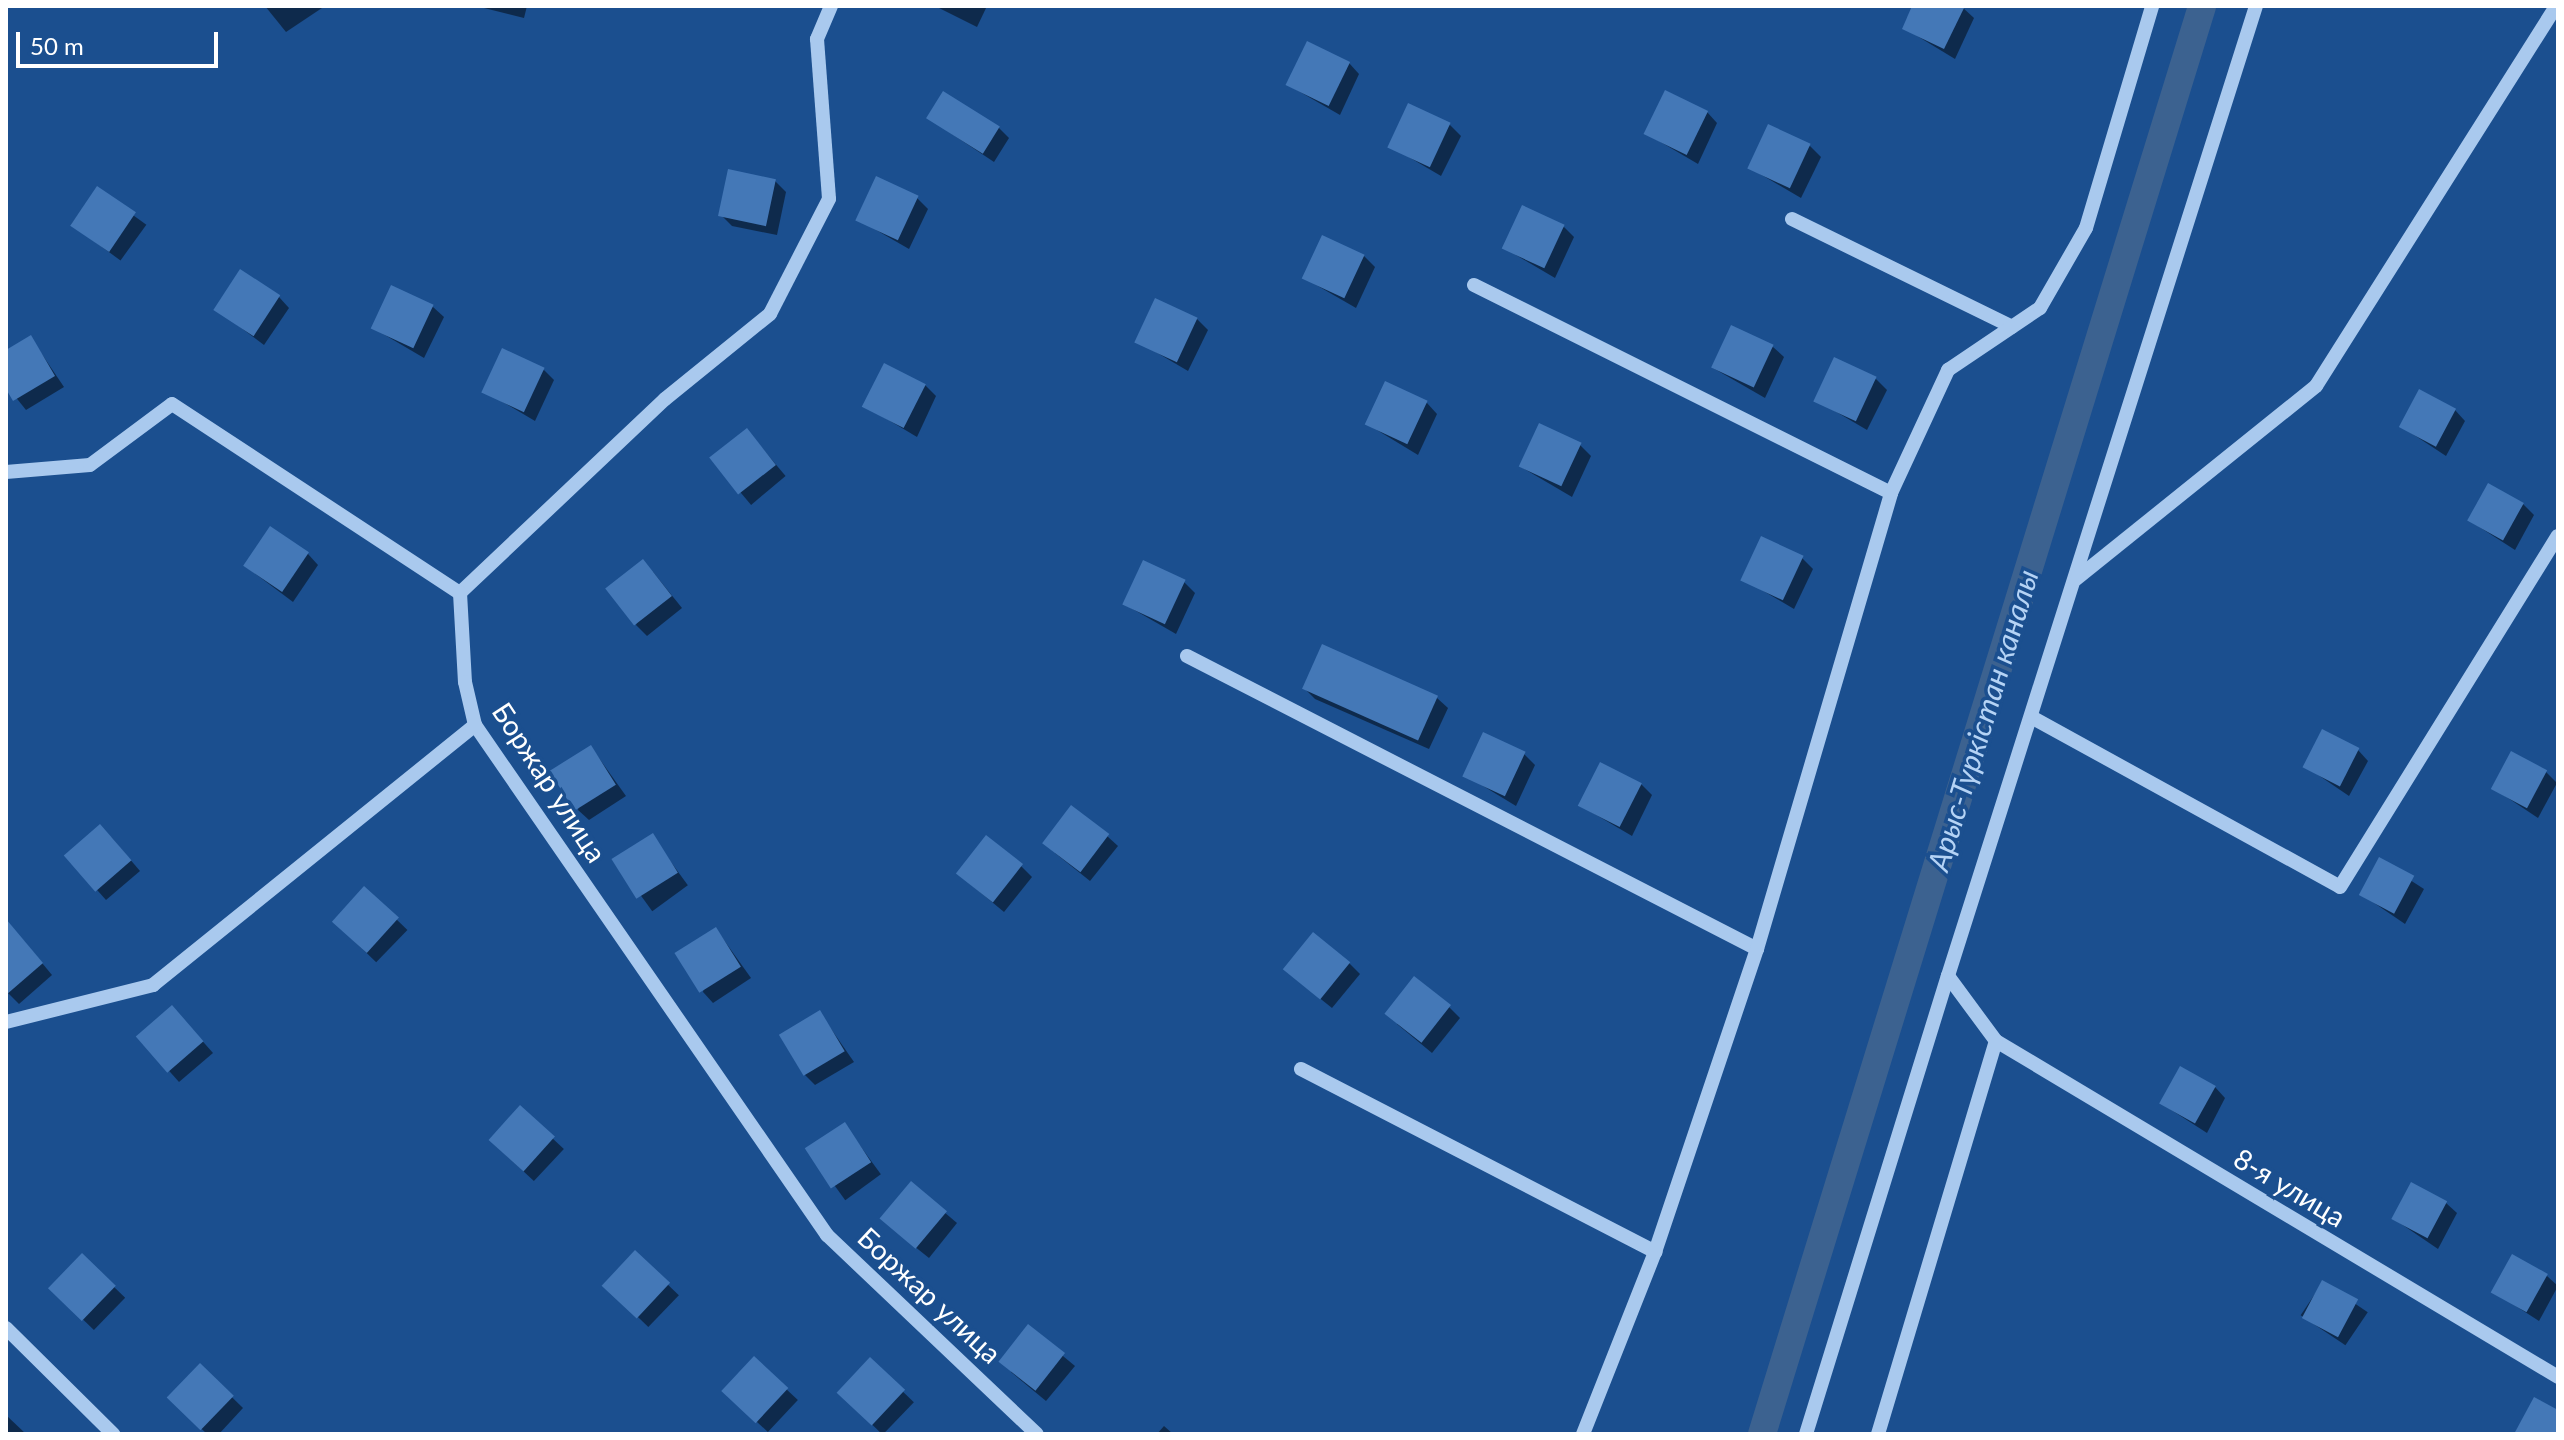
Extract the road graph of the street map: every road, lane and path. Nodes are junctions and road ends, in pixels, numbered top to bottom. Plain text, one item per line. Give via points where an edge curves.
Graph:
1 (831, 6) edge
2 (2152, 6) edge
3 (2256, 6) edge
4 (2556, 6) edge
5 (1792, 219) dead end
6 (1474, 285) dead end
7 (2012, 327) junction
8 (6, 472) edge
9 (1891, 493) junction
10 (2558, 536) edge
11 (2076, 579) junction
12 (460, 593) junction
13 (1187, 656) dead end
14 (2033, 718) junction
15 (475, 725) junction
16 (1757, 949) junction
17 (1948, 976) junction
18 (6, 1022) edge
19 (1996, 1041) junction
20 (1301, 1069) dead end
21 (1655, 1252) junction
22 (6, 1328) edge
23 (2558, 1377) edge
24 (113, 1434) edge
25 (1037, 1434) edge
26 (1583, 1434) edge
27 (1806, 1434) edge
28 (1878, 1434) edge

1 - 12 street via 817,39 829,199 770,314 665,399
2 - 7 street via 2086,228 2040,308
3 - 11 street
4 - 11 street via 2316,386
5 - 7 street
6 - 9 street
7 - 9 street via 1948,370
8 - 12 street via 90,465 172,404
9 - 16 street
10 - 14 street via 2340,887
11 - 14 street
12 - 15 street, Боржар улица via 465,682
13 - 16 street
14 - 17 street
15 - 18 street via 153,985
15 - 25 street, Боржар улица via 827,1235
16 - 21 street
17 - 19 street
17 - 27 street
19 - 23 street, 8-я улица
19 - 28 street
20 - 21 street
21 - 26 street
22 - 24 street

